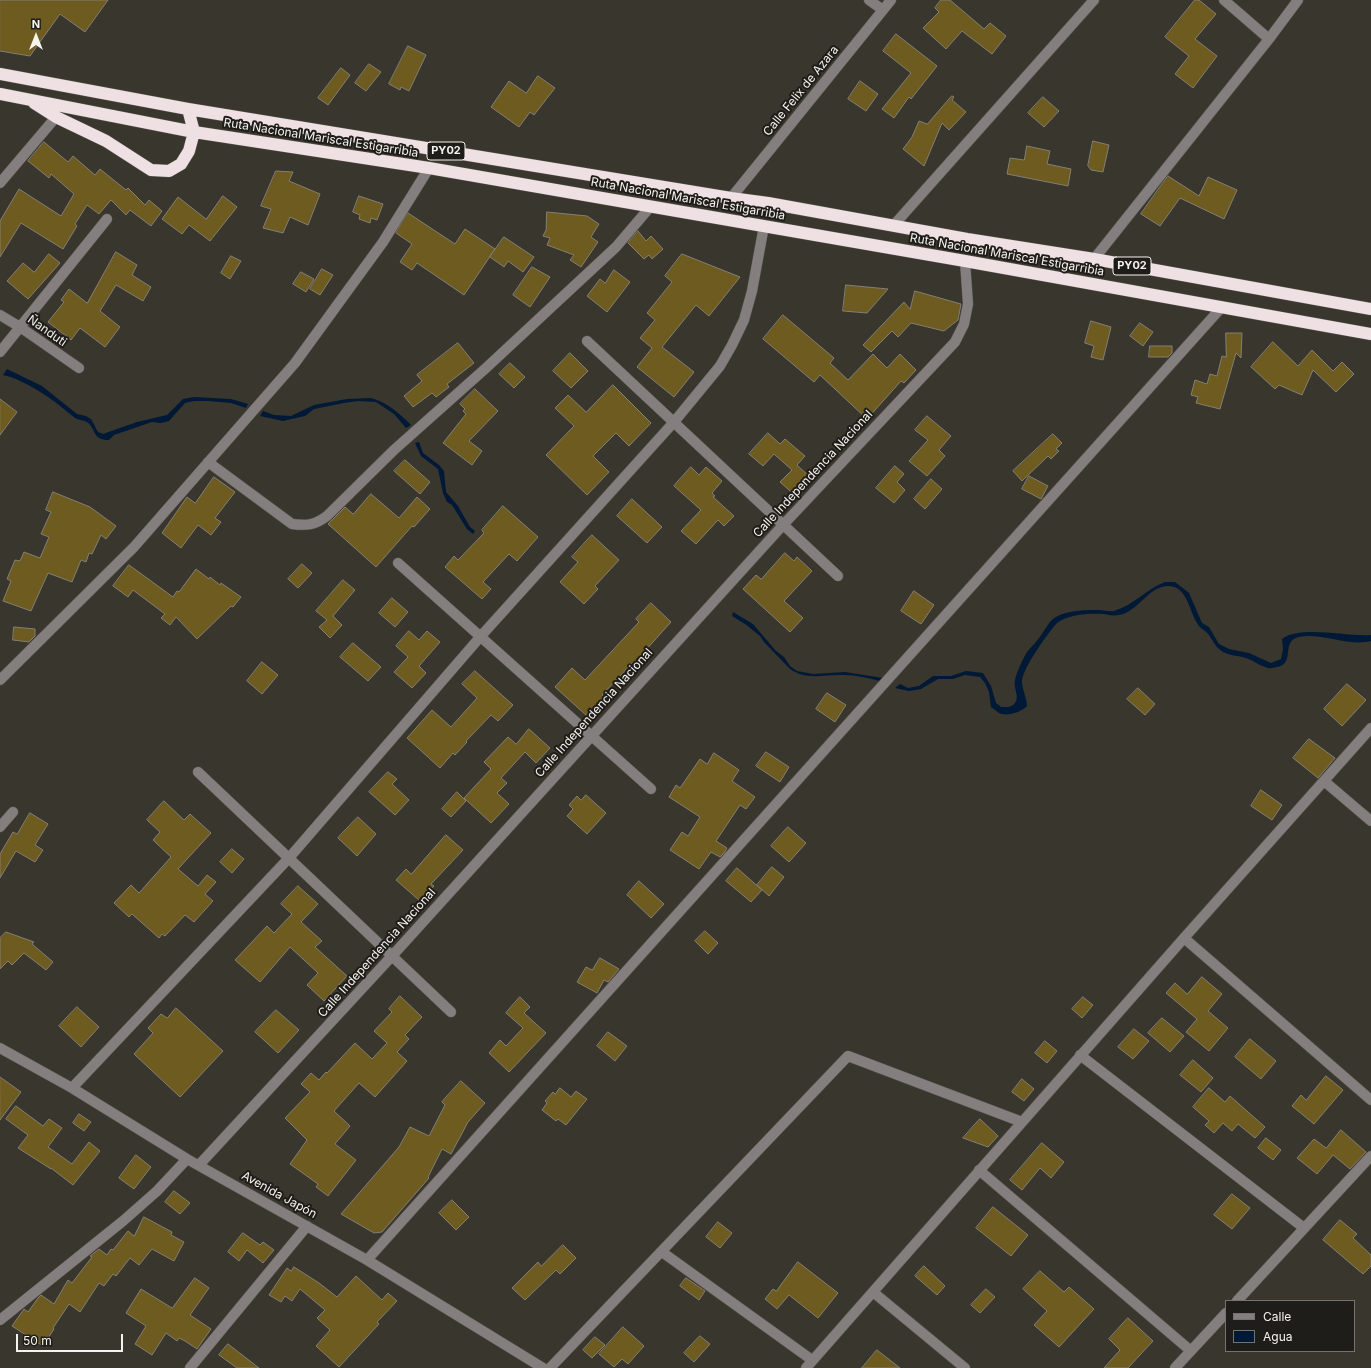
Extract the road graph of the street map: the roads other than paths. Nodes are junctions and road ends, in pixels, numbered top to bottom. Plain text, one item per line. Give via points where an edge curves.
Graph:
1 (869, 0) edge
2 (891, 0) edge
3 (1094, 0) edge
4 (1224, 0) edge
5 (1298, 0) edge
6 (883, 10) junction
7 (1269, 39) junction
8 (0, 74) edge
9 (0, 94) edge
10 (26, 99) junction
11 (188, 109) junction
12 (56, 117) junction
13 (194, 132) junction
14 (429, 168) junction
15 (0, 183) edge
16 (731, 198) junction
17 (651, 206) junction
18 (107, 219) dead end
19 (764, 226) junction
20 (893, 226) junction
21 (1094, 259) junction
22 (966, 261) junction
23 (1221, 308) junction
24 (1371, 309) edge
25 (0, 315) edge
26 (20, 327) junction
27 (1371, 334) edge
28 (587, 341) dead end
29 (0, 352) edge
30 (79, 368) dead end
31 (674, 422) junction
32 (208, 462) junction
33 (783, 524) junction
34 (398, 563) dead end
35 (838, 576) dead end
36 (481, 636) junction
37 (0, 680) edge
38 (1371, 728) edge
39 (591, 736) junction
40 (198, 772) dead end
41 (1324, 781) junction
42 (651, 789) dead end
43 (13, 812) dead end
44 (1371, 821) edge
45 (0, 827) edge
46 (288, 858) junction
47 (1184, 938) junction
48 (392, 956) junction
49 (451, 1012) dead end
50 (0, 1048) edge
51 (1080, 1055) junction
52 (72, 1088) junction
53 (1371, 1100) edge
54 (1022, 1122) junction
55 (1371, 1156) edge
56 (187, 1159) junction
57 (199, 1165) junction
58 (979, 1170) junction
59 (307, 1226) junction
60 (1304, 1228) junction
61 (662, 1252) junction
62 (367, 1260) junction
63 (873, 1292) junction
64 (1238, 1300) edge
65 (1225, 1314) edge
66 (0, 1320) edge
67 (1191, 1351) junction
68 (809, 1364) edge
69 (190, 1368) edge
70 (543, 1368) edge
71 (550, 1368) edge
72 (965, 1368) edge
73 (1175, 1368) edge

1 - 6 street
2 - 6 street, Calle Felix de Azara
3 - 20 street
4 - 7 street
5 - 7 street
6 - 16 street, Calle Felix de Azara
7 - 21 street
8 - 11 highway, Ruta Nacional Mariscal Estigarribia / PY02
9 - 10 highway, Ruta Nacional Mariscal Estigarribia / PY02
10 - 12 highway
10 - 13 highway, Ruta Nacional Mariscal Estigarribia / PY02
11 - 13 highway
11 - 16 highway, Ruta Nacional Mariscal Estigarribia / PY02
12 - 13 highway via 106,141 151,170 168,171 181,164 189,151
12 - 15 street
13 - 14 highway, Ruta Nacional Mariscal Estigarribia / PY02
14 - 17 highway, Ruta Nacional Mariscal Estigarribia / PY02
14 - 32 street via 383,242 295,363
16 - 20 highway, Ruta Nacional Mariscal Estigarribia / PY02
17 - 19 highway, Ruta Nacional Mariscal Estigarribia / PY02
17 - 32 street via 616,247 319,522 306,525 292,524
18 - 26 street
19 - 22 highway, Ruta Nacional Mariscal Estigarribia / PY02
19 - 31 street via 752,291 741,326 720,366
20 - 21 highway, Ruta Nacional Mariscal Estigarribia / PY02
21 - 24 highway, Ruta Nacional Mariscal Estigarribia / PY02
22 - 23 highway, Ruta Nacional Mariscal Estigarribia / PY02
22 - 33 street, Calle Independencia Nacional via 968,304 964,324 955,342
23 - 27 highway, Ruta Nacional Mariscal Estigarribia / PY02
23 - 62 street
25 - 26 street, Ñanduti
26 - 29 street
26 - 30 street, Ñanduti
28 - 31 street
31 - 33 street
31 - 36 street
32 - 37 street via 134,547
33 - 35 street
33 - 39 street, Calle Independencia Nacional
34 - 36 street
36 - 39 street
36 - 46 street
38 - 41 street
39 - 42 street
39 - 48 street, Calle Independencia Nacional
40 - 46 street
41 - 44 street
41 - 47 street
43 - 45 street
46 - 48 street
46 - 52 street
47 - 51 street
47 - 53 street
48 - 49 street
48 - 57 street, Calle Independencia Nacional
50 - 52 street, Avenida Japón
51 - 54 street
51 - 60 street
52 - 56 street, Avenida Japón
54 - 58 street
54 - 61 street via 848,1056
55 - 60 street
56 - 57 street, Avenida Japón
56 - 66 street via 157,1191 123,1221
57 - 59 street, Avenida Japón
58 - 63 street
58 - 67 street
59 - 62 street, Avenida Japón
59 - 69 street
60 - 64 street
61 - 68 street
61 - 71 street
62 - 70 street, Avenida Japón
63 - 68 street
63 - 72 street
65 - 67 street
67 - 73 street

